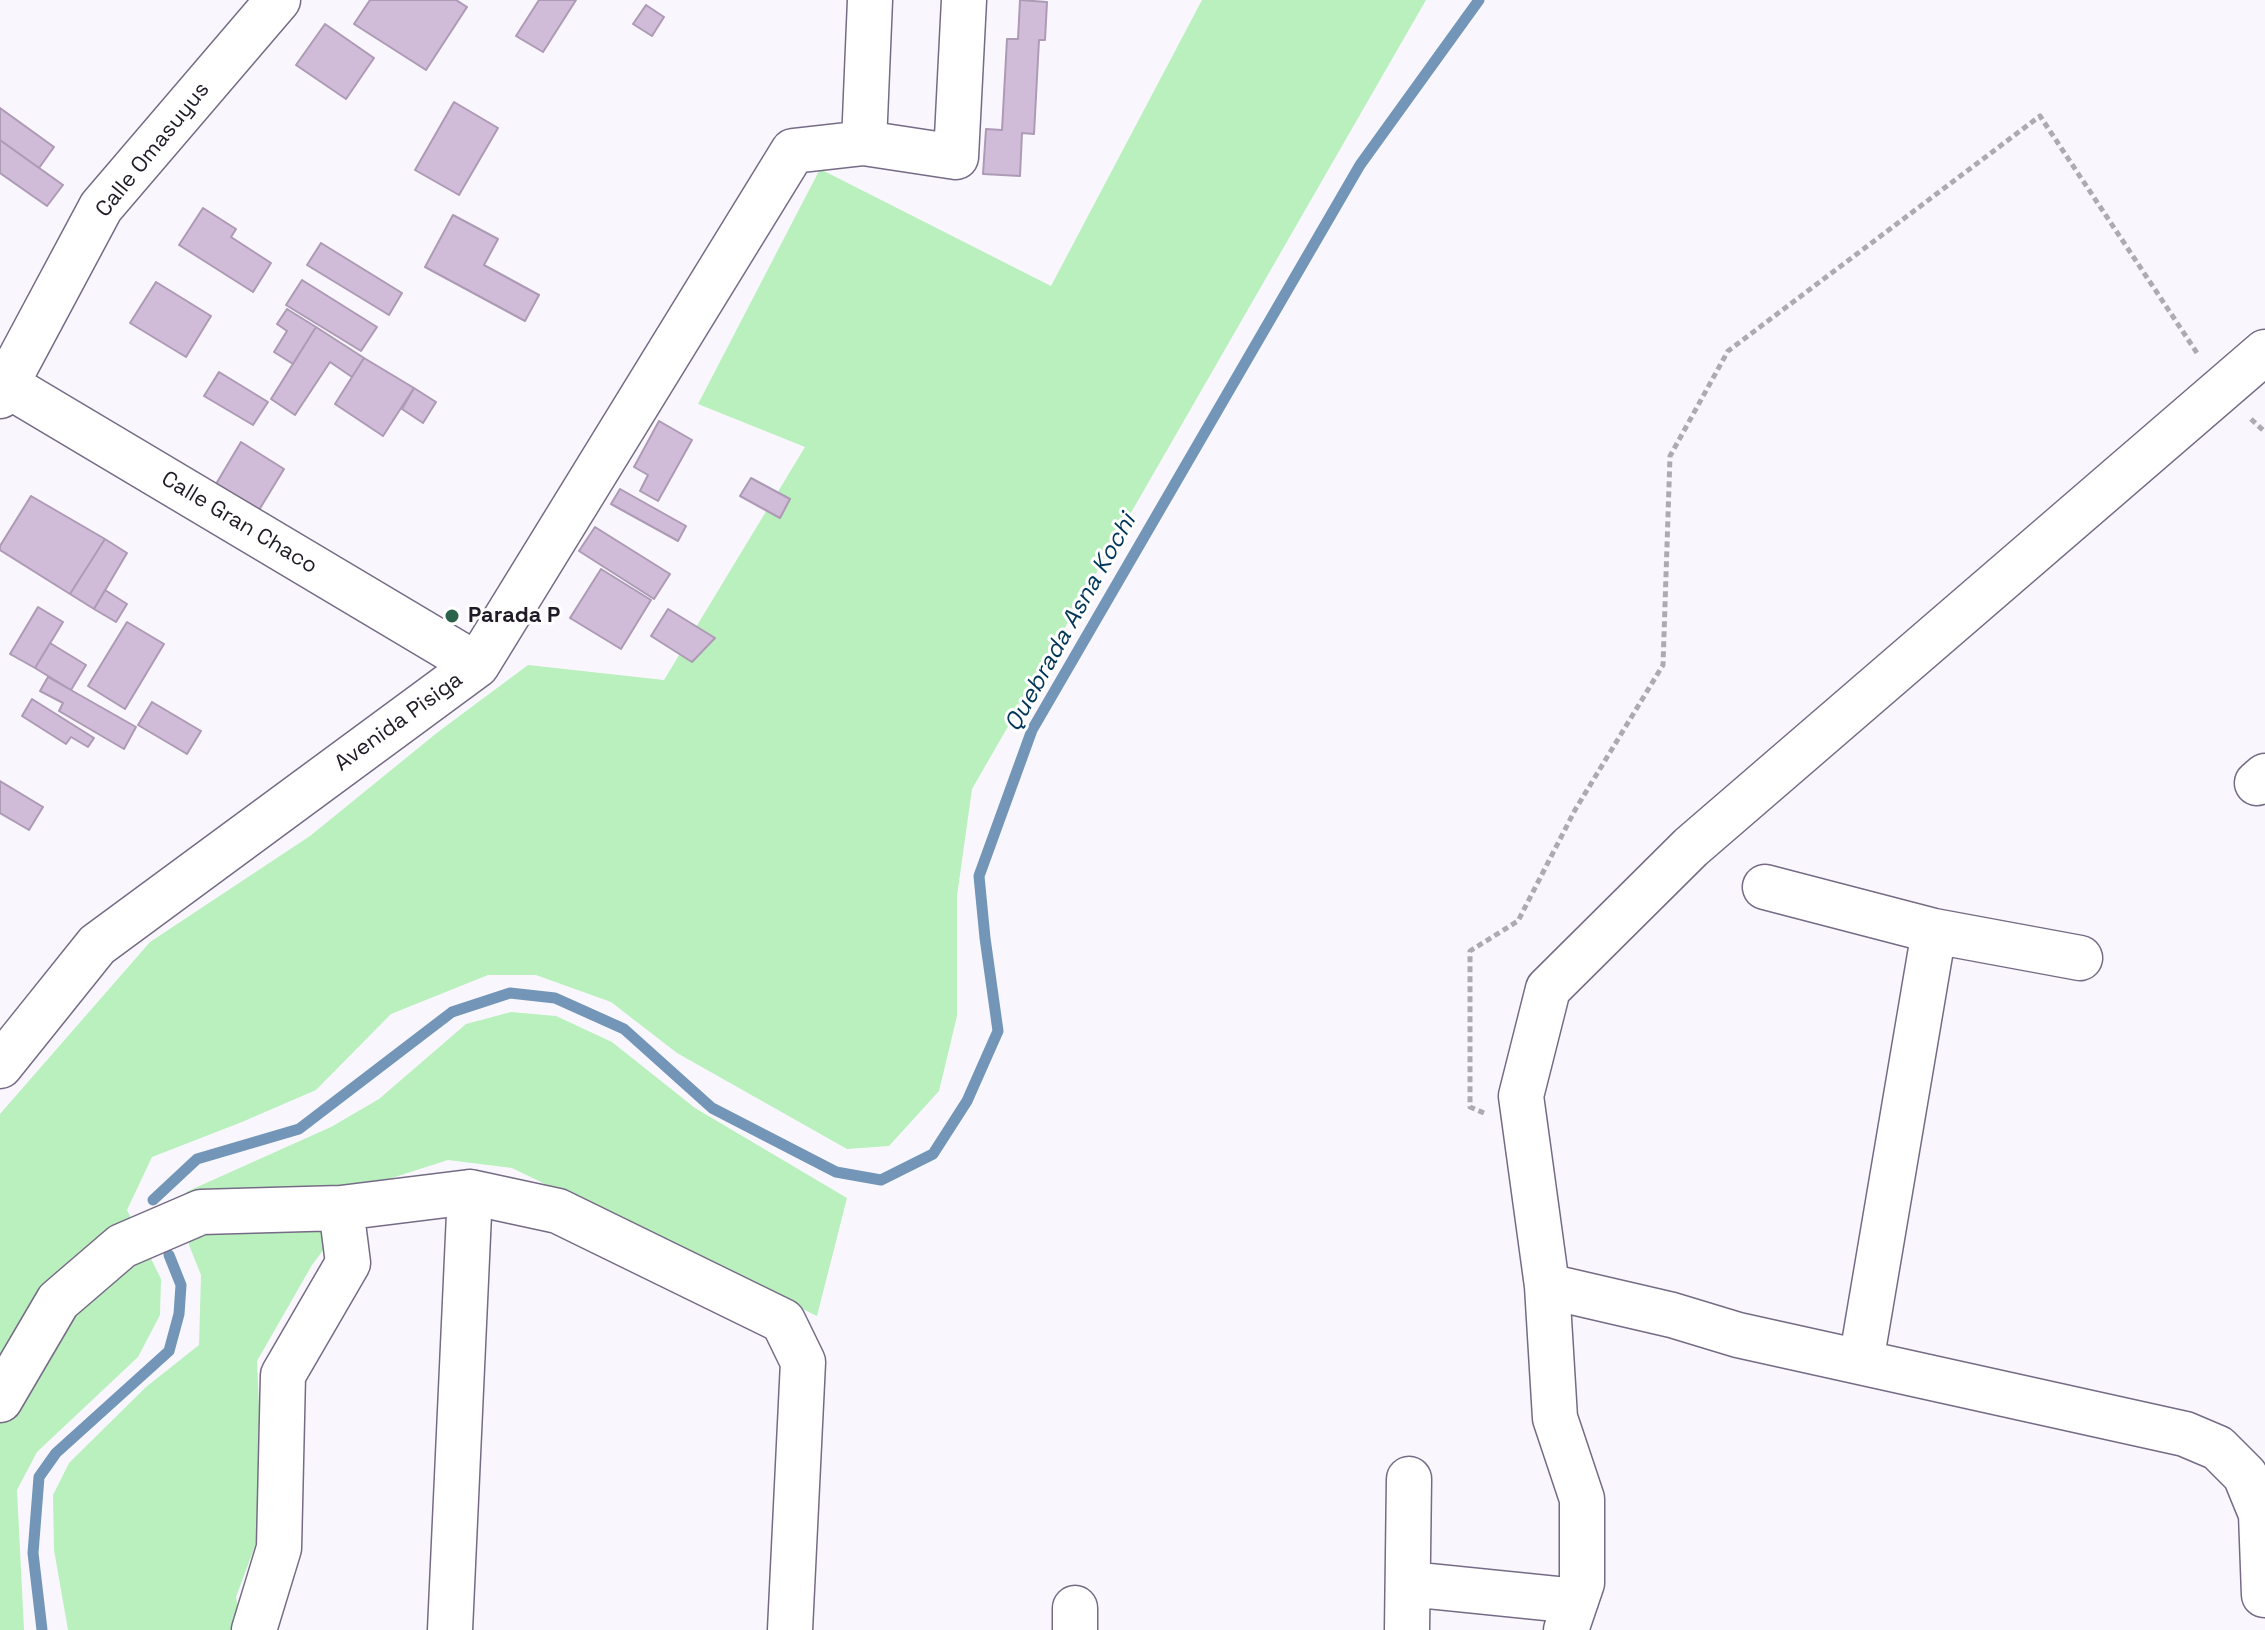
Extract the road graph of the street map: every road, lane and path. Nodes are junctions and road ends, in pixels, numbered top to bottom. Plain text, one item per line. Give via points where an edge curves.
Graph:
1 (278, 0) edge
2 (870, 0) edge
3 (964, 0) edge
4 (864, 143) junction
5 (2265, 352) edge
6 (2, 387) edge
7 (2221, 389) junction
8 (2265, 432) edge
9 (477, 665) junction
10 (1765, 887) dead end
11 (1934, 931) junction
12 (2080, 958) dead end
13 (0, 1066) edge
14 (1525, 1130) junction
15 (470, 1192) junction
16 (341, 1208) junction
17 (1547, 1286) junction
18 (1861, 1362) junction
19 (0, 1400) edge
20 (1409, 1479) dead end
21 (1409, 1584) junction
22 (2262, 1606) edge
23 (1572, 1622) edge
24 (254, 1630) edge
25 (450, 1630) edge
26 (790, 1630) edge
27 (1407, 1630) edge

1 - 6 street, Calle Omasuyus via 101,207
2 - 4 street
3 - 4 street, Avenida Pisiga via 956,157
4 - 9 street, Avenida Pisiga via 793,151
5 - 7 street
6 - 9 street, Calle Gran Chaco
7 - 8 path
7 - 14 street via 1691,847 1548,989 1521,1096
7 - 14 path via 2040,116 1728,351 1670,456 1663,665 1575,810 1518,921 1470,951 1470,1107
9 - 13 street, Avenida Pisiga via 97,945
10 - 11 street
11 - 12 street
11 - 18 street
14 - 17 street
15 - 16 street
15 - 25 street
15 - 26 street via 558,1211 783,1321 803,1362
16 - 19 street via 201,1212 122,1246 58,1301
16 - 24 street via 348,1263 283,1375 279,1548
17 - 18 street
17 - 23 street via 1555,1418 1582,1499 1582,1583
18 - 22 street via 2185,1434 2218,1448 2245,1475 2261,1514
20 - 21 street
21 - 23 street
21 - 27 street

